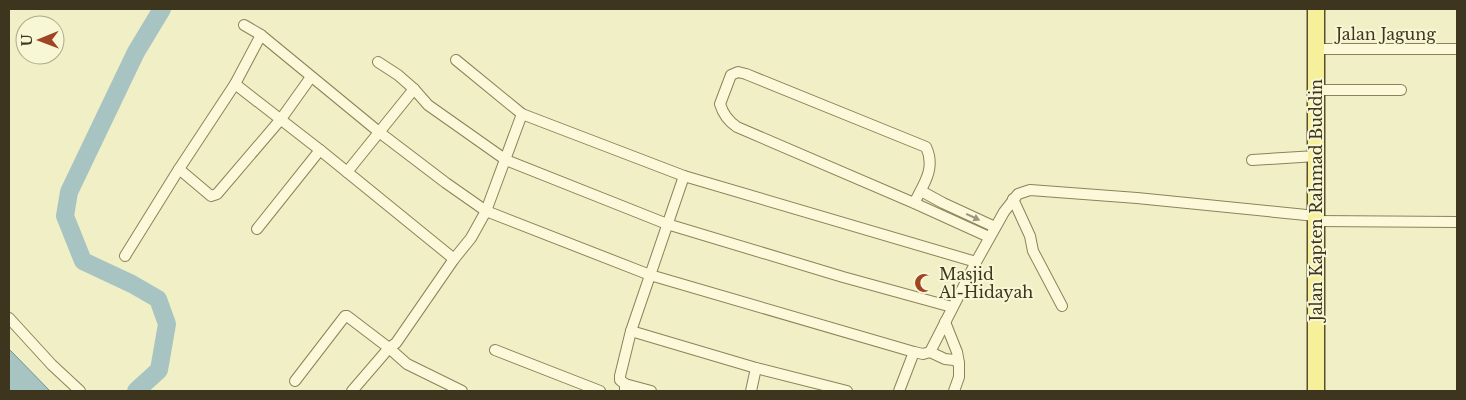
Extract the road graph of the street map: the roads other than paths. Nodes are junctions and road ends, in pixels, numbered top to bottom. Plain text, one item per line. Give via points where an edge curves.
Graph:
1 (1316, 9) edge
2 (244, 25) dead end
3 (261, 35) junction
4 (1316, 49) junction
5 (1457, 49) edge
6 (456, 60) dead end
7 (378, 62) dead end
8 (311, 77) junction
9 (235, 84) junction
10 (414, 89) junction
11 (1315, 90) junction
12 (1401, 90) dead end
13 (522, 114) junction
14 (281, 119) junction
15 (379, 132) junction
16 (320, 150) junction
17 (1316, 156) junction
18 (506, 160) junction
19 (1252, 160) dead end
20 (179, 168) junction
21 (347, 172) junction
22 (684, 176) junction
23 (921, 190) junction
24 (1013, 199) junction
25 (914, 203) junction
26 (943, 203) junction
27 (486, 211) junction
28 (938, 213) junction
29 (1316, 218) junction
30 (1457, 222) edge
31 (667, 224) junction
32 (995, 227) junction
33 (257, 228) dead end
34 (989, 237) junction
35 (125, 256) dead end
36 (454, 258) junction
37 (976, 262) junction
38 (650, 275) junction
39 (1062, 306) dead end
40 (952, 307) junction
41 (9, 318) edge
42 (945, 322) junction
43 (631, 331) junction
44 (389, 348) junction
45 (496, 350) dead end
46 (914, 352) junction
47 (930, 352) junction
48 (959, 364) junction
49 (756, 368) junction
50 (295, 381) dead end
51 (625, 387) edge
52 (80, 391) edge
53 (352, 391) edge
54 (462, 391) edge
55 (600, 391) edge
56 (651, 391) edge
57 (751, 391) edge
58 (848, 391) edge
59 (899, 391) edge
60 (954, 391) edge
61 (1316, 391) edge

1 - 4 main road, Jalan Kapten Rahmad Buddin
2 - 3 street
3 - 8 street
3 - 9 street
4 - 5 street, Jalan Jagung
4 - 11 main road, Jalan Kapten Rahmad Buddin
6 - 13 street
7 - 10 street
8 - 14 street
8 - 15 street
9 - 14 street
9 - 20 street
10 - 15 street
10 - 18 street via 428,105
11 - 12 street
11 - 17 main road, Jalan Kapten Rahmad Buddin
13 - 18 street
13 - 22 street
14 - 16 street
14 - 20 street via 217,194 211,196
15 - 21 street
15 - 27 street
16 - 21 street
16 - 33 street
17 - 19 street
17 - 29 main road, Jalan Kapten Rahmad Buddin
18 - 27 street
18 - 31 street
20 - 35 street
21 - 36 street
22 - 31 street
22 - 37 street
23 - 25 street
23 - 25 street via 930,172 926,147 746,74 738,72 731,75 720,104 728,121 736,127
23 - 26 street
24 - 29 street via 1030,190
24 - 32 street
24 - 39 street via 1030,236 1033,251
25 - 28 street
26 - 28 street
26 -> 32 street
27 - 36 street via 471,238
27 - 38 street
28 - 34 street
29 - 30 street
29 - 61 main road, Jalan Kapten Rahmad Buddin
31 - 38 street
31 - 40 street
32 - 34 street
34 - 37 street
36 - 44 street via 396,343
37 - 40 street
38 - 43 street
38 - 46 street
40 - 42 street
41 - 52 street
42 - 47 street
42 - 48 street
43 - 49 street
43 - 51 street via 620,376
44 - 50 street via 345,316
44 - 53 street
44 - 54 street via 408,364
45 - 55 street
46 - 47 street
46 - 59 street
47 - 48 street
48 - 60 street via 960,377
49 - 57 street
49 - 58 street
51 - 56 street

